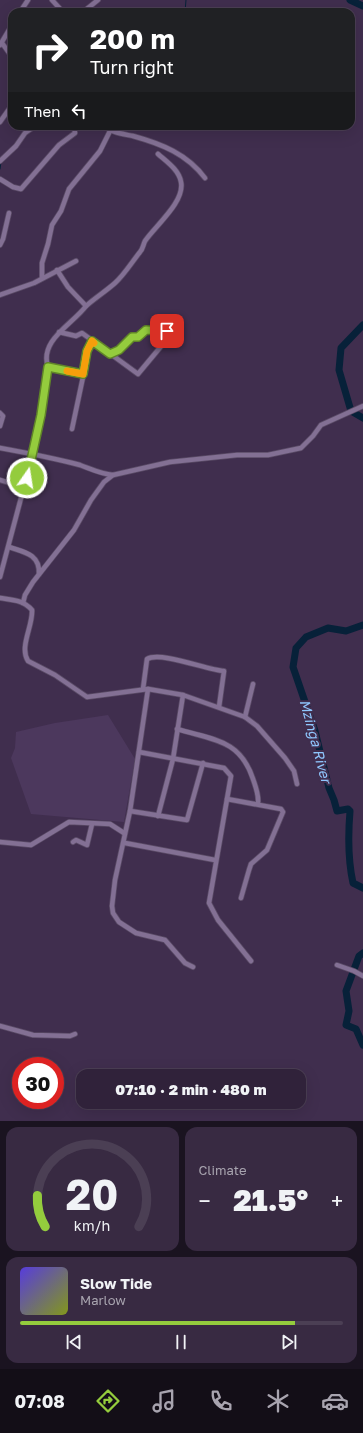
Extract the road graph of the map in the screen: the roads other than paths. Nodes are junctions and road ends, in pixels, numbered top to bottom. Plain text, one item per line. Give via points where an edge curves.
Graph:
1 (52, 0) edge
2 (98, 0) edge
3 (59, 8) edge
4 (88, 8) edge
5 (8, 32) edge
6 (1, 44) edge
7 (8, 52) edge
8 (8, 111) edge
9 (0, 122) edge
10 (29, 130) edge
11 (75, 130) edge
12 (110, 131) joint
13 (158, 154) dead end
14 (0, 162) edge
15 (205, 178) dead end
16 (0, 179) edge
17 (9, 213) dead end
18 (0, 245) edge
19 (76, 261) dead end
20 (57, 270) junction
21 (42, 278) junction
22 (0, 295) edge
23 (86, 306) junction
24 (59, 332) junction
25 (92, 341) junction
26 (110, 354) junction
27 (48, 367) junction
28 (83, 374) junction
29 (363, 406) edge
30 (0, 413) edge
31 (0, 426) edge
32 (72, 429) dead end
33 (0, 448) edge
34 (33, 453) junction
35 (113, 475) junction
36 (0, 480) edge
37 (23, 487) junction
38 (9, 546) junction
39 (1, 564) edge
40 (39, 574) junction
41 (0, 577) edge
42 (0, 598) edge
43 (23, 603) junction
44 (253, 684) dead end
45 (145, 689) junction
46 (183, 695) junction
47 (219, 706) junction
48 (246, 717) junction
49 (177, 729) junction
50 (140, 752) junction
51 (173, 759) junction
52 (203, 763) junction
53 (297, 784) dead end
54 (227, 799) junction
55 (258, 804) junction
56 (130, 811) junction
57 (158, 816) junction
58 (92, 824) junction
59 (124, 833) junction
60 (0, 842) edge
61 (73, 842) dead end
62 (124, 842) junction
63 (215, 860) junction
64 (241, 898) dead end
65 (251, 961) dead end
66 (337, 965) dead end
67 (192, 967) dead end
68 (363, 976) edge
69 (0, 1026) edge
70 (75, 1034) dead end

1 - 3 street
2 - 4 street
5 - 6 street
6 - 7 street
8 - 9 street
10 - 14 street
11 - 16 street via 75,133 59,145 21,189 13,188
12 - 15 street via 169,148 191,163
12 - 21 street via 100,151 71,186 52,225 42,263
13 - 23 street via 180,177 181,186 176,203 118,280
17 - 18 street
19 - 20 street
20 - 21 street
20 - 23 street via 68,287
21 - 22 street
23 - 24 street
24 - 25 street via 76,336 82,333
24 - 27 street via 46,359
25 - 26 street
25 - 28 street via 87,351
26 - 26 street via 138,374 168,338 168,333 165,330 146,330
27 - 28 street
27 - 34 street
28 - 32 street
29 - 35 street via 321,425 301,448 268,455 237,455 170,462
30 - 31 street via 3,416
33 - 34 street
34 - 35 street via 101,474
34 - 37 street
35 - 40 street via 104,482 84,510 74,530
36 - 37 street
37 - 38 street
38 - 39 street
38 - 40 street via 34,557 39,565
39 - 41 street
40 - 43 street via 25,595
42 - 43 street
43 - 45 street via 32,612 25,646 25,658 28,661 88,697
44 - 48 street
45 - 46 street
45 - 47 street via 147,659 169,658 224,672
45 - 50 street
46 - 47 street
46 - 49 street
47 - 48 street
48 - 53 street via 285,758 294,771
49 - 51 street
49 - 55 street via 237,750 250,769 259,796
50 - 51 street
50 - 56 street
51 - 52 street
51 - 57 street
52 - 54 street via 224,768 231,776
52 - 57 street via 189,819
54 - 55 street
54 - 63 street
55 - 64 street via 282,809 283,812 267,850 251,864
56 - 57 street
56 - 59 street
58 - 59 street via 110,824
58 - 60 street via 69,822 31,845
58 - 61 street via 87,845 76,840
59 - 62 street
62 - 63 street
62 - 67 street via 113,894 112,906 115,917 136,933 165,940 185,963
63 - 65 street via 210,907
66 - 68 street
69 - 70 street via 33,1035

